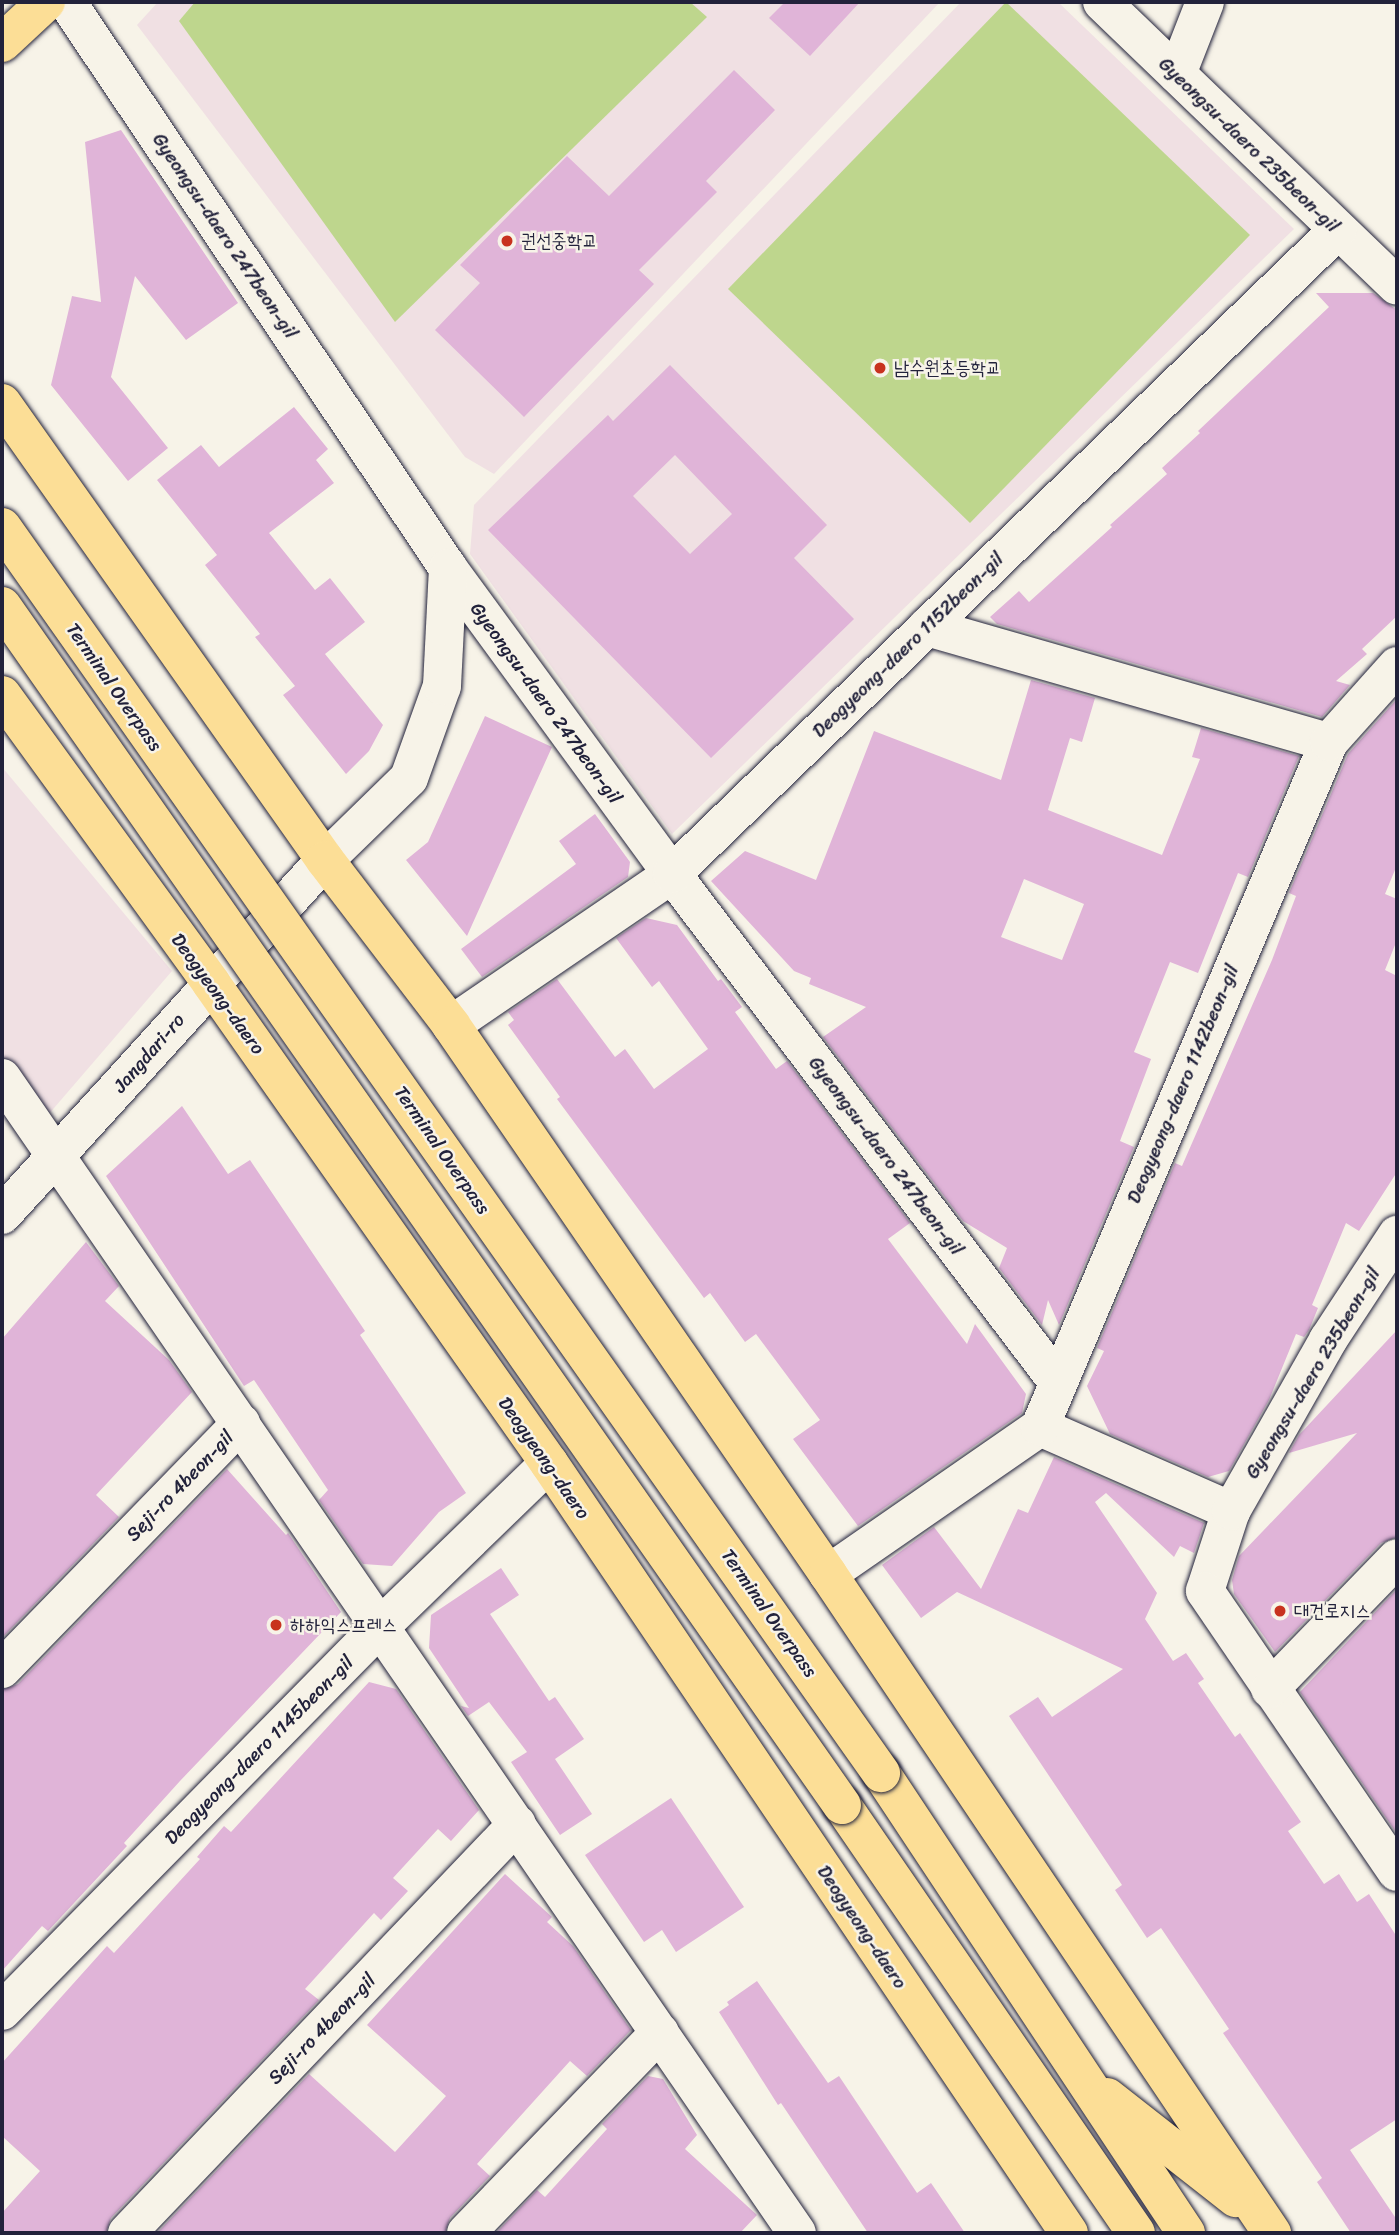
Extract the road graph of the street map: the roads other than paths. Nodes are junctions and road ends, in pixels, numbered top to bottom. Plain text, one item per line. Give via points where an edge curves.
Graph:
1 (46, 2) edge
2 (67, 2) edge
3 (1102, 2) edge
4 (1205, 2) edge
5 (2, 43) edge
6 (1177, 74) junction
7 (1338, 230) junction
8 (1397, 286) edge
9 (2, 403) edge
10 (2, 527) edge
11 (448, 569) junction
12 (2, 606) edge
13 (927, 627) junction
14 (1397, 666) edge
15 (2, 695) edge
16 (1329, 742) junction
17 (325, 860) junction
18 (672, 874) junction
19 (211, 983) junction
20 (451, 1025) junction
21 (2, 1078) edge
22 (58, 1157) junction
23 (2, 1215) edge
24 (1397, 1235) edge
25 (1057, 1381) junction
26 (241, 1423) junction
27 (1040, 1427) junction
28 (549, 1463) junction
29 (1231, 1511) junction
30 (1397, 1558) edge
31 (828, 1574) junction
32 (381, 1626) junction
33 (2, 1669) edge
34 (1270, 1689) junction
35 (517, 1824) junction
36 (1397, 1872) edge
37 (2, 2011) edge
38 (660, 2032) junction
39 (1078, 2074) junction
40 (1042, 2096) junction
41 (1268, 2226) edge
42 (786, 2228) edge
43 (127, 2233) edge
44 (466, 2233) edge
45 (1069, 2233) edge
46 (1093, 2233) edge
47 (1136, 2233) edge
48 (1186, 2233) edge

1 - 5 main road
2 - 11 street, Gyeongsu-daero 247beon-gil
3 - 6 street, Gyeongsu-daero 235beon-gil
4 - 6 street
6 - 7 street, Gyeongsu-daero 235beon-gil
7 - 8 street, Gyeongsu-daero 235beon-gil
7 - 13 street, Deogyeong-daero 1152beon-gil
9 - 17 main road
10 - 39 main road, Terminal Overpass, bridge via 881,1773
11 - 17 street via 442,686 409,778
11 - 18 street, Gyeongsu-daero 247beon-gil
12 - 40 main road, bridge
13 - 16 street
13 - 18 street, Deogyeong-daero 1152beon-gil
14 - 16 street, Deogyeong-daero 1142beon-gil
15 - 19 main road, Deogyeong-daero
16 - 25 street, Deogyeong-daero 1142beon-gil
17 - 19 street, Jangdari-ro
17 - 20 main road
18 - 20 street, Deogyeong-daero 1152beon-gil
18 - 25 street, Gyeongsu-daero 247beon-gil
19 - 22 street, Jangdari-ro
19 - 28 main road, Deogyeong-daero
20 - 31 main road
21 - 22 street, Seji-ro 4beon-gil
22 - 23 street, Jangdari-ro
22 - 26 street, Seji-ro 4beon-gil
24 - 29 street, Gyeongsu-daero 235beon-gil via 1328,1340
25 - 27 street, Deogyeong-daero 1142beon-gil
26 - 32 street, Seji-ro 4beon-gil
26 - 33 street, Seji-ro 4beon-gil
27 - 29 street
27 - 31 street
28 - 32 street, Deogyeong-daero 1145beon-gil
28 - 45 main road, Deogyeong-daero
29 - 34 street via 1205,1591
30 - 34 street
31 - 41 main road
32 - 35 street, Seji-ro 4beon-gil
32 - 37 street, Deogyeong-daero 1145beon-gil
34 - 36 street
35 - 38 street, Seji-ro 4beon-gil
35 - 43 street, Seji-ro 4beon-gil
38 - 42 street, Seji-ro 4beon-gil
38 - 44 street
39 - 41 main road
39 - 48 main road
40 - 46 main road
40 - 47 main road

